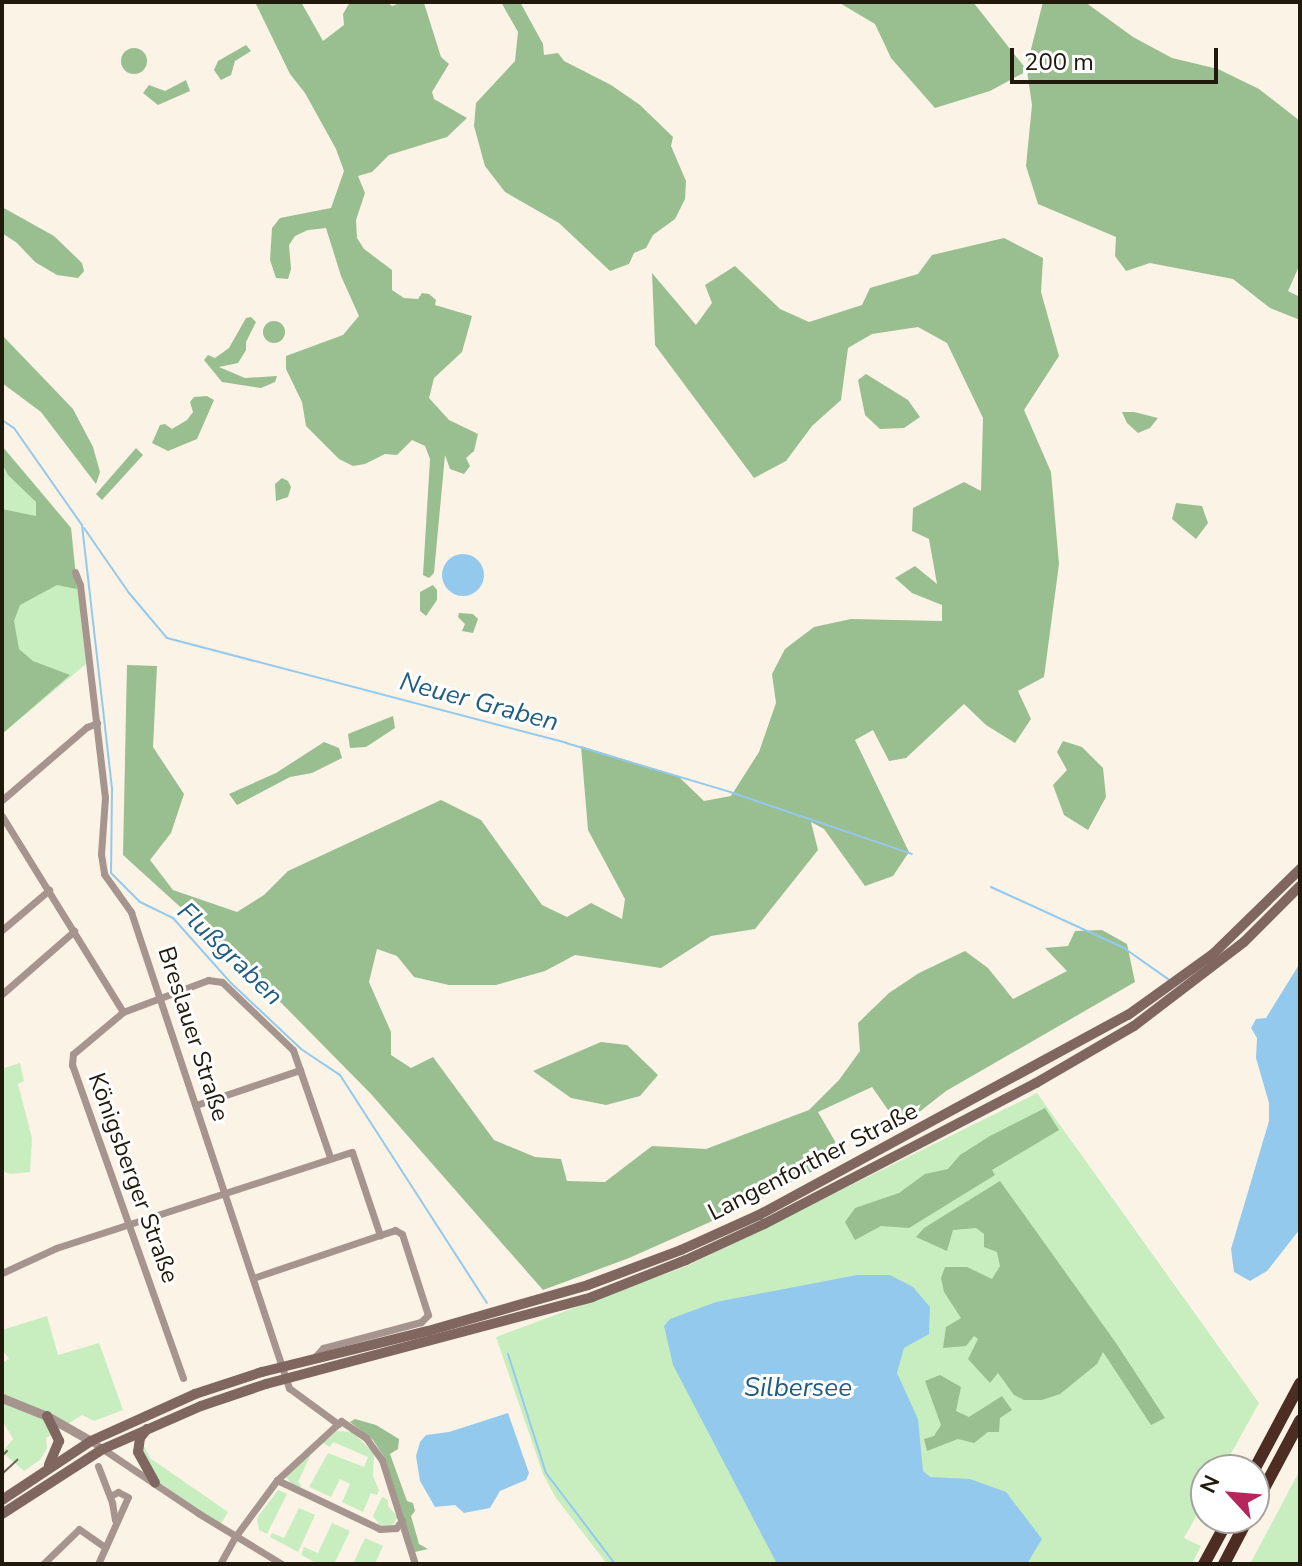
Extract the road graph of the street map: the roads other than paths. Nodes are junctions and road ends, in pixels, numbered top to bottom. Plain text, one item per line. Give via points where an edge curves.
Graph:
1 (75, 572) dead end
2 (97, 723) junction
3 (2, 800) edge
4 (2, 816) edge
5 (1300, 869) edge
6 (1300, 886) edge
7 (49, 890) junction
8 (2, 930) edge
9 (74, 931) junction
10 (2, 994) edge
11 (159, 997) junction
12 (123, 1012) junction
13 (300, 1070) junction
14 (196, 1105) junction
15 (330, 1157) junction
16 (224, 1192) junction
17 (128, 1225) junction
18 (380, 1235) junction
19 (2, 1273) edge
20 (253, 1278) junction
21 (313, 1359) junction
22 (282, 1366) junction
23 (183, 1378) dead end
24 (285, 1378) junction
25 (1300, 1384) edge
26 (2, 1398) edge
27 (47, 1416) junction
28 (1300, 1421) edge
29 (339, 1423) junction
30 (149, 1426) junction
31 (91, 1441) junction
32 (103, 1449) junction
33 (1263, 1454) edge
34 (48, 1466) junction
35 (98, 1466) dead end
36 (1270, 1477) edge
37 (277, 1480) junction
38 (155, 1483) junction
39 (110, 1496) junction
40 (2, 1500) edge
41 (2, 1514) edge
42 (402, 1520) junction
43 (115, 1526) junction
44 (1220, 1534) edge
45 (1240, 1534) edge
46 (235, 1537) junction
47 (105, 1547) junction
48 (43, 1564) edge
49 (98, 1564) edge
50 (220, 1564) edge
51 (282, 1564) edge
52 (415, 1564) edge
53 (1204, 1564) edge
54 (1224, 1564) edge

1 - 2 street, Breslauer Straße
2 - 3 street
2 - 11 street, Breslauer Straße via 105,797 102,865 131,912
4 - 7 street
5 - 21 main road, Langenforther Straße via 1237,933 1148,1002 771,1209 588,1285
6 - 24 main road, Langenforther Straße via 1232,952 1134,1026 1023,1090 764,1224 567,1305
7 - 8 street
7 - 9 street
9 - 10 street
9 - 12 street
11 - 12 street, Königsberger Straße
11 - 13 street, Königsberger Straße via 208,980 222,982 289,1045
11 - 14 street, Breslauer Straße
12 - 17 street, Königsberger Straße via 71,1058
13 - 14 street
13 - 15 street
14 - 16 street, Breslauer Straße
15 - 16 street
15 - 18 street via 348,1151 354,1155
16 - 17 street
16 - 20 street, Breslauer Straße
17 - 19 street via 56,1248
17 - 23 street, Königsberger Straße
18 - 20 street
18 - 21 street via 395,1230 402,1234 426,1318 323,1348
20 - 22 street, Breslauer Straße
21 - 22 main road, Langenforther Straße
22 - 24 street, Breslauer Straße
22 - 31 main road, Langenforther Straße via 195,1394
24 - 29 street via 291,1392
24 - 30 main road, Langenforther Straße
25 - 33 highway
26 - 27 street
27 - 31 street
27 - 34 main road via 59,1441
28 - 36 highway
29 - 37 street
29 - 42 street via 377,1451
30 - 32 main road, Langenforther Straße
30 - 38 main road via 138,1452
31 - 32 street
31 - 34 main road, Langenforther Straße
32 - 38 street
32 - 41 main road, Langenforther Straße
34 - 40 main road, Langenforther Straße
35 - 39 street
37 - 42 street via 380,1529 396,1528
37 - 46 street
38 - 46 street
39 - 43 street
39 - 43 street via 118,1492 128,1497
42 - 52 street
43 - 47 street
44 - 53 highway
45 - 54 highway
46 - 50 street
46 - 51 street
47 - 48 street via 79,1529
47 - 49 street

